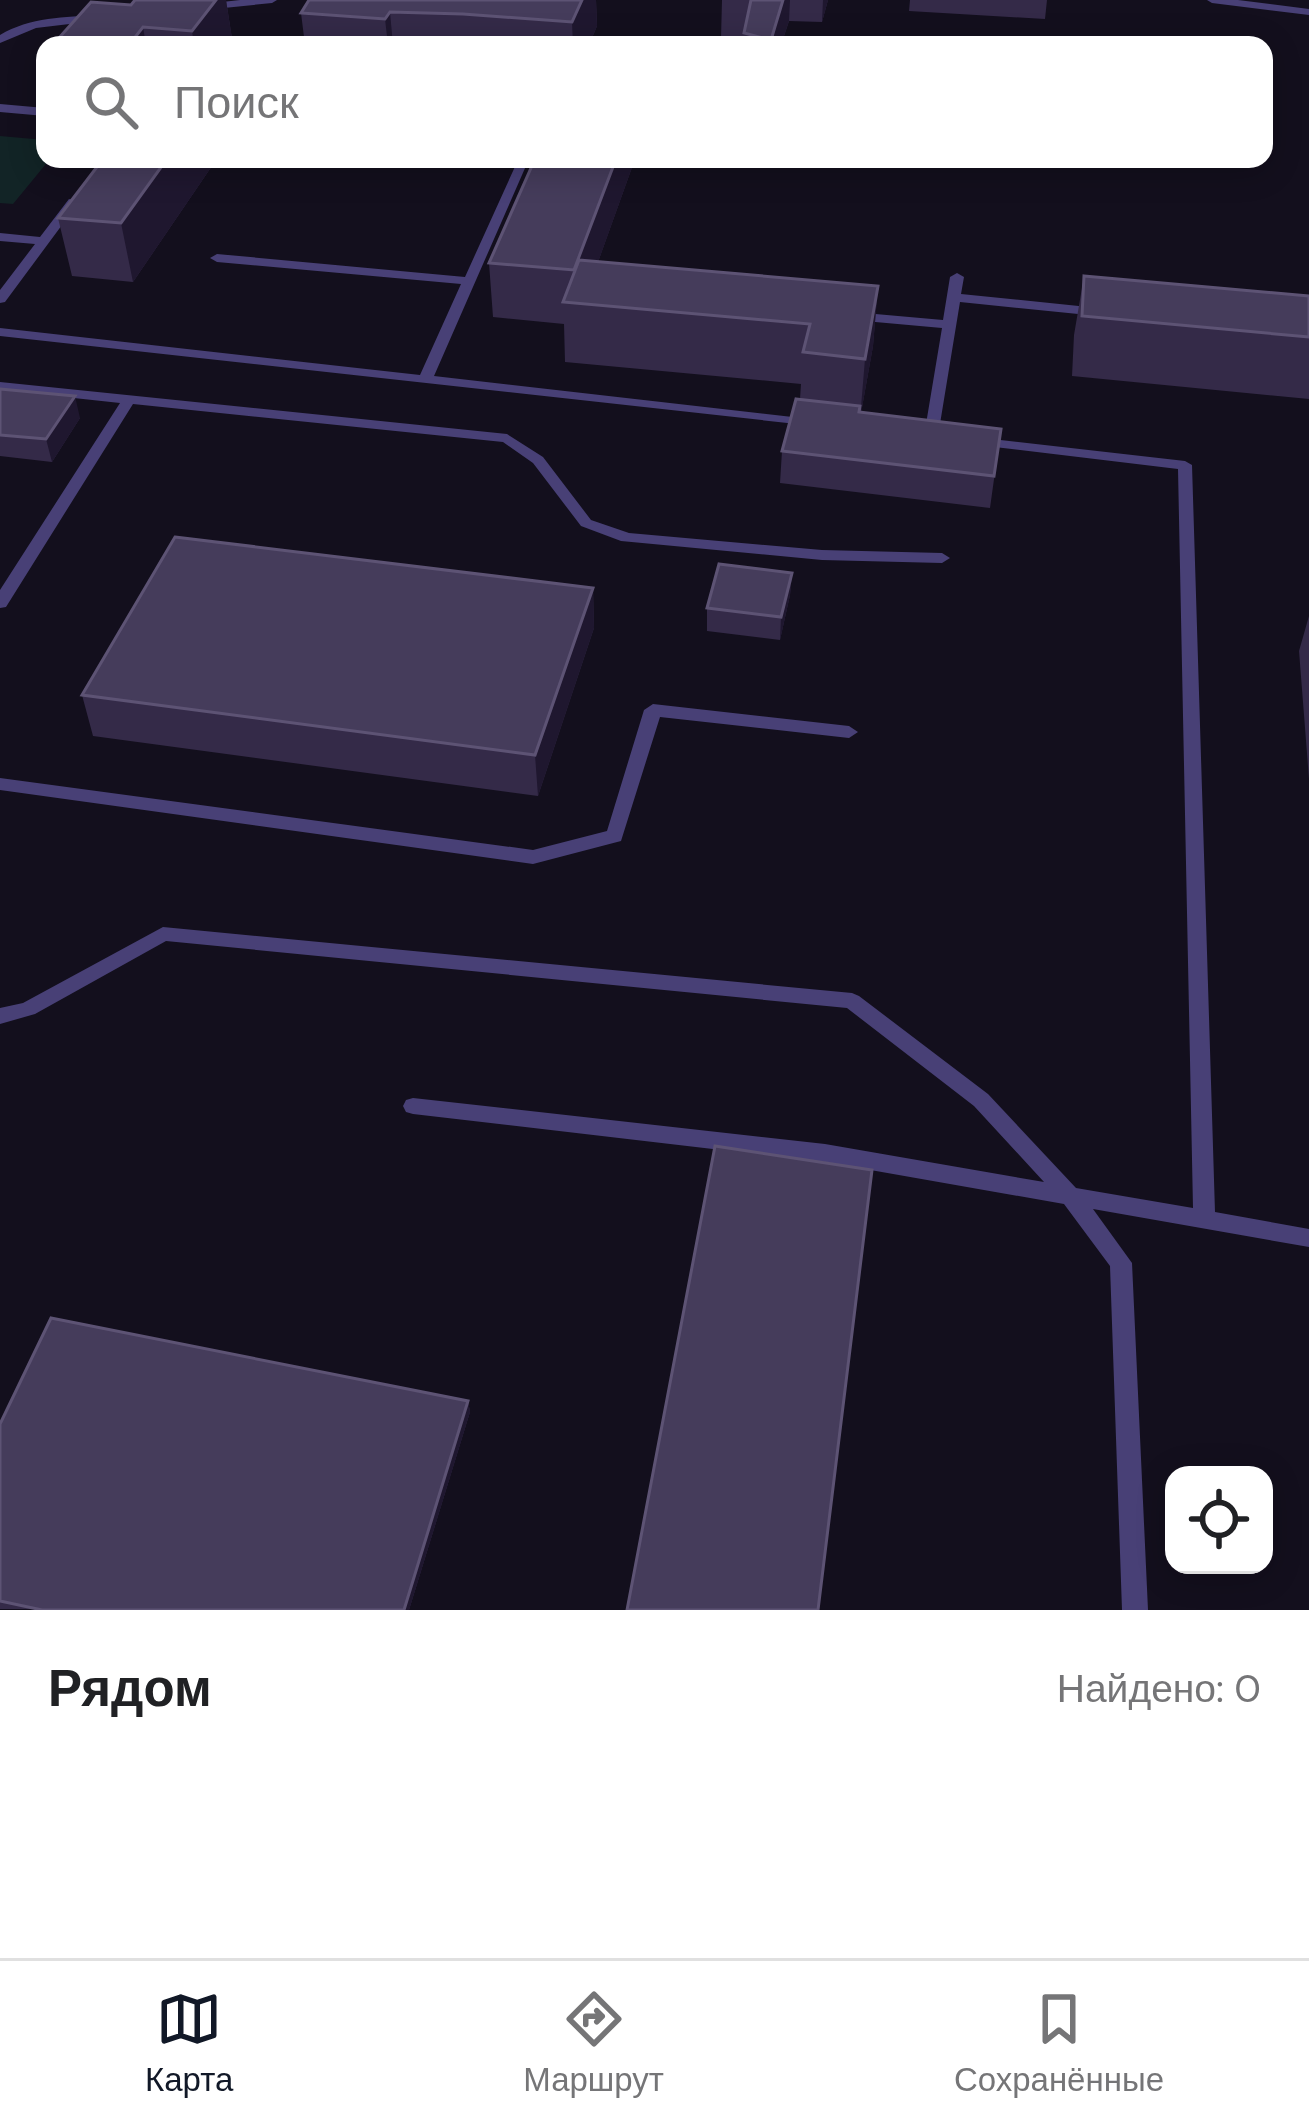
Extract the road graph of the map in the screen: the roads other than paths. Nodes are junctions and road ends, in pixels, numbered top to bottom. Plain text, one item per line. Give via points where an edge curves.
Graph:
1 (272, 0) edge
2 (1212, 0) edge
3 (184, 9) edge
4 (1309, 12) edge
5 (119, 16) edge
6 (0, 40) edge
7 (0, 108) edge
8 (36, 111) edge
9 (520, 168) edge
10 (81, 192) edge
11 (0, 237) edge
12 (44, 241) junction
13 (217, 258) dead end
14 (957, 277) dead end
15 (470, 281) junction
16 (954, 297) junction
17 (0, 299) edge
18 (1106, 312) edge
19 (830, 314) edge
20 (949, 325) junction
21 (0, 332) edge
22 (425, 380) junction
23 (0, 386) edge
24 (129, 399) junction
25 (839, 426) edge
26 (908, 434) edge
27 (931, 436) junction
28 (942, 558) dead end
29 (0, 603) edge
30 (849, 732) dead end
31 (0, 784) edge
32 (0, 1016) edge
33 (413, 1106) dead end
34 (1070, 1196) junction
35 (1204, 1220) junction
36 (1309, 1238) edge
37 (1135, 1610) edge

1 - 3 lane
2 - 4 lane
5 - 6 lane via 32,25
7 - 8 lane
9 - 15 lane
10 - 12 lane
11 - 12 lane
12 - 17 lane
13 - 15 lane
14 - 16 lane
15 - 22 lane
16 - 18 lane
16 - 20 lane
19 - 20 lane
20 - 27 lane
21 - 22 lane
22 - 25 lane
23 - 24 lane
24 - 28 lane via 507,438 538,460 586,523 627,538
24 - 29 lane
26 - 27 lane
27 - 35 lane via 1185,465
30 - 31 lane via 653,710 615,836 533,857
32 - 34 lane via 28,1009 163,934 852,1001 981,1100
33 - 34 lane via 825,1154
34 - 35 lane
34 - 37 lane via 1120,1263
35 - 36 lane

